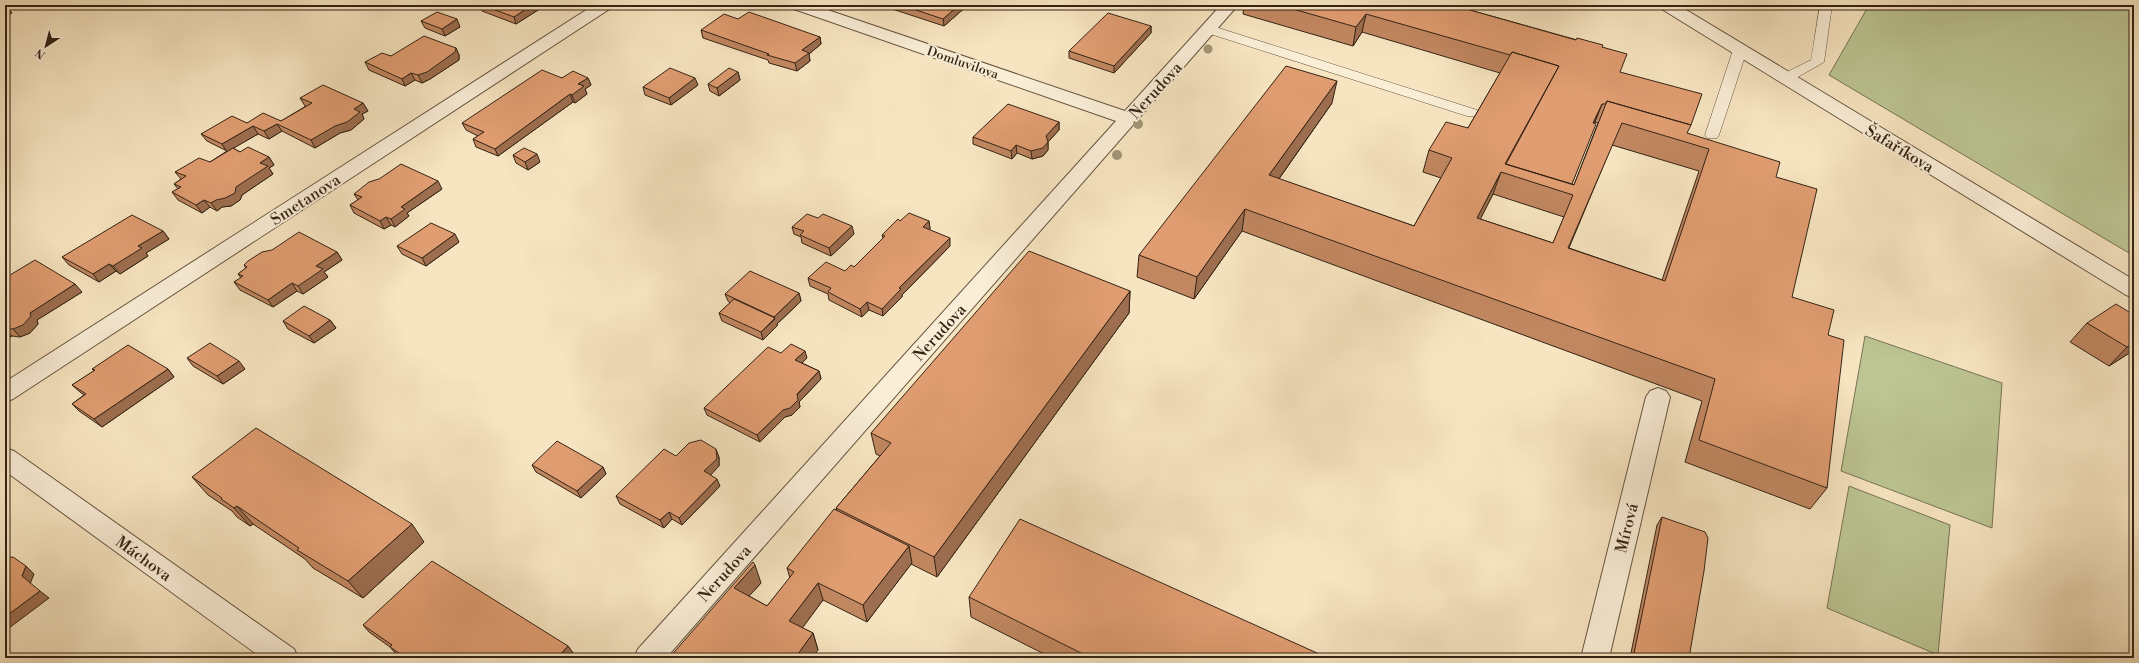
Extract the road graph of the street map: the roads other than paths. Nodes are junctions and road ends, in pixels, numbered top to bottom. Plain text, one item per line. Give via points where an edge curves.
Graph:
1 (605, 5) edge
2 (797, 5) edge
3 (1230, 5) edge
4 (1666, 5) edge
5 (1826, 5) edge
6 (1209, 29) junction
7 (1740, 50) junction
8 (1786, 78) junction
9 (1472, 113) dead end
10 (1129, 119) junction
11 (1712, 134) dead end
12 (2134, 290) edge
13 (5, 393) edge
14 (1658, 397) dead end
15 (5, 458) edge
16 (284, 658) edge
17 (648, 658) edge
18 (1595, 658) edge

1 - 13 street, Smetanova
2 - 10 street, Domluvilova
3 - 6 street, Nerudova
4 - 7 street, Šafaříkova
5 - 8 lane via 1817,62
6 - 9 lane
6 - 10 street, Nerudova
7 - 8 street, Šafaříkova
7 - 11 lane
8 - 12 street, Šafaříkova
10 - 17 street, Nerudova
14 - 18 street, Mírová
15 - 16 street, Máchova

